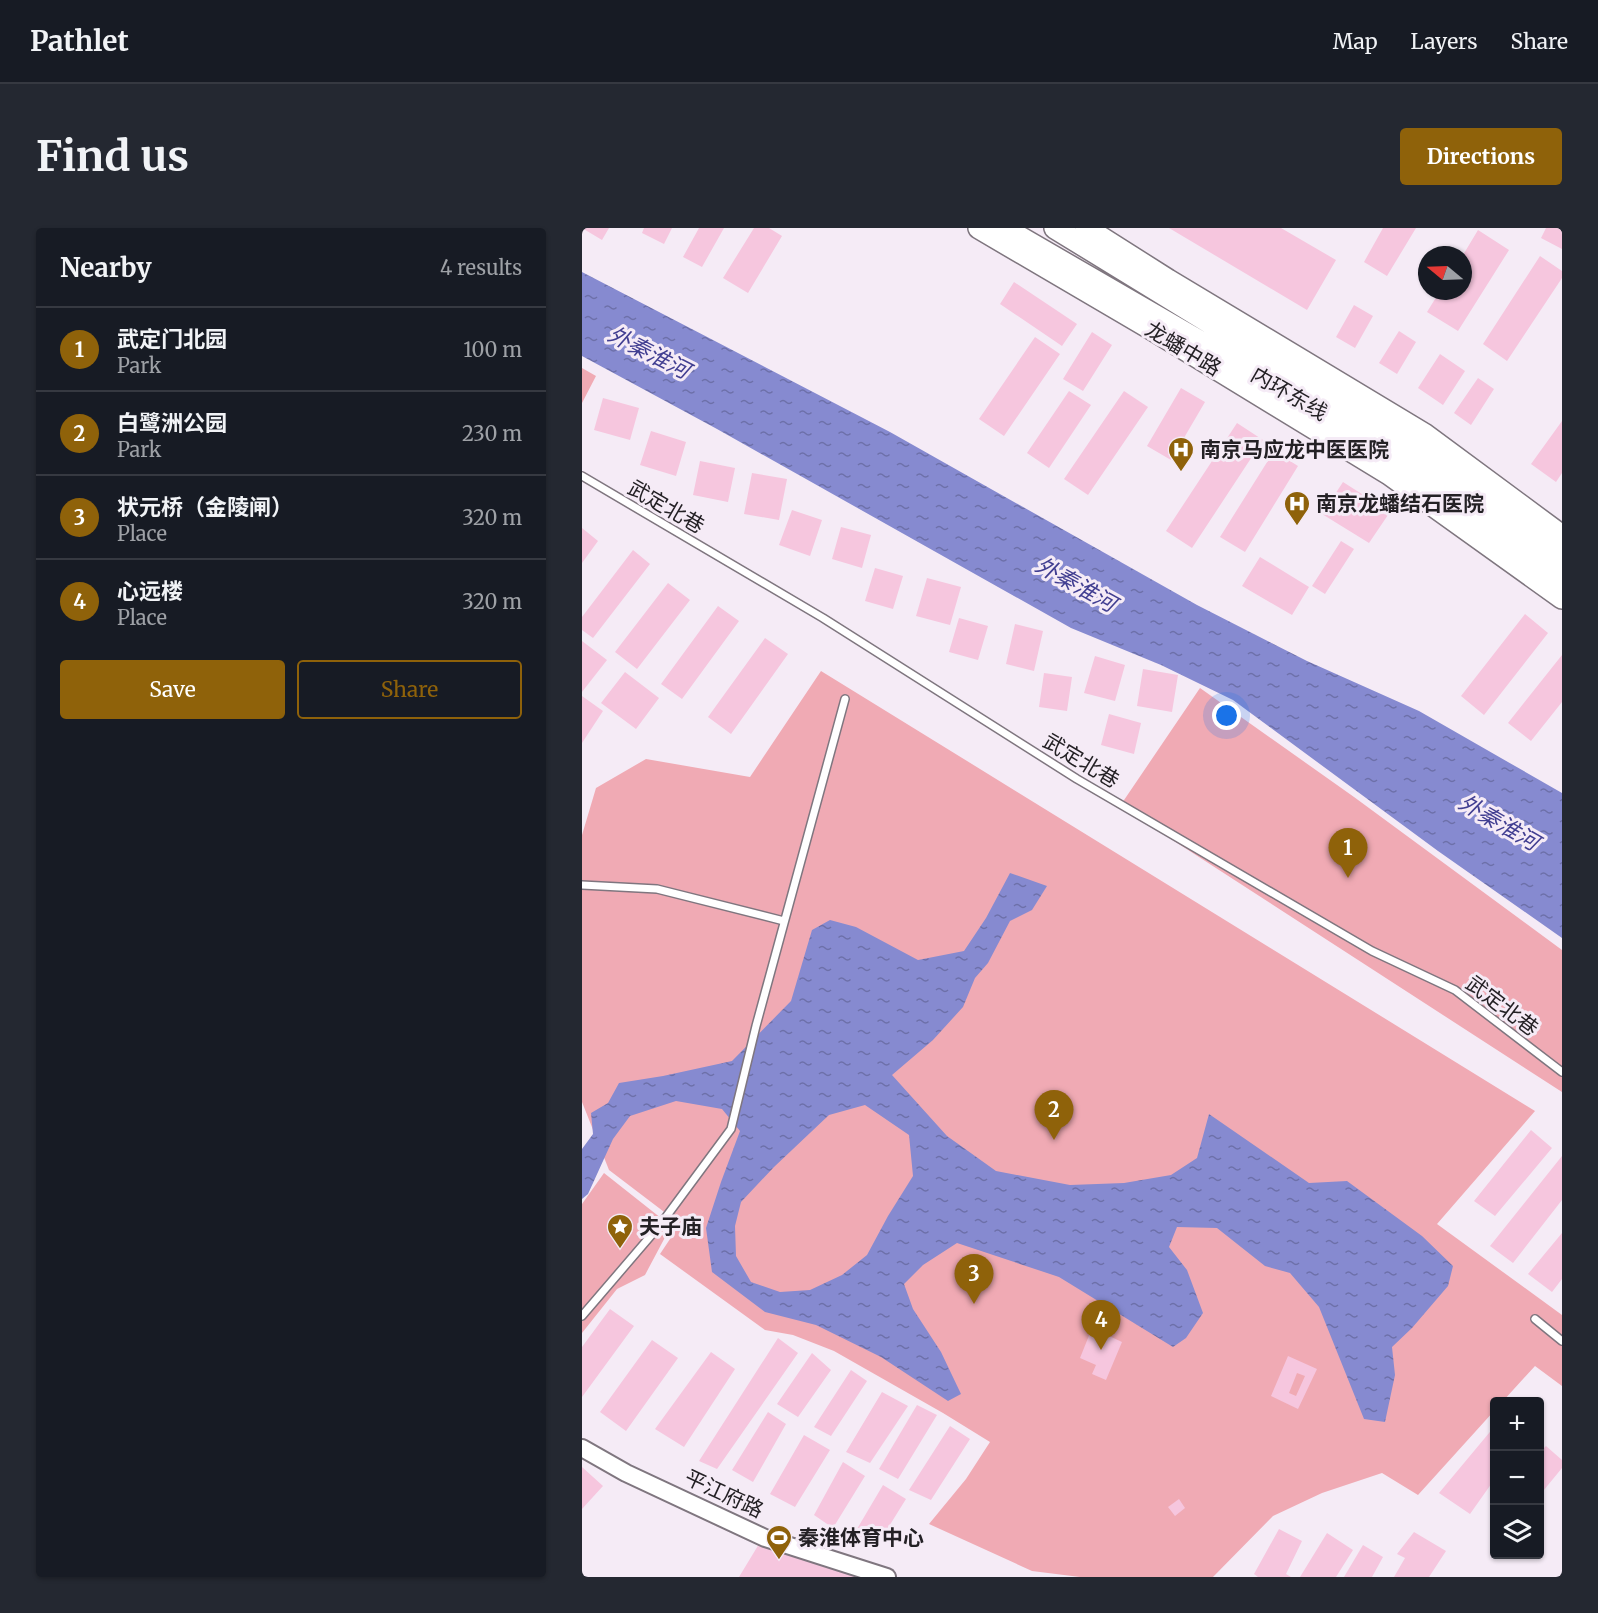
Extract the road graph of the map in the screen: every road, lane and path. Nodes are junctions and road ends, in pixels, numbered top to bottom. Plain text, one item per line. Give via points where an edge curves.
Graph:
1 (979, 228) edge
2 (1004, 228) edge
3 (1055, 228) edge
4 (1086, 228) edge
5 (582, 476) edge
6 (1562, 536) edge
7 (1562, 558) edge
8 (1562, 579) edge
9 (1562, 598) edge
10 (845, 699) dead end
11 (582, 885) edge
12 (784, 921) junction
13 (1562, 1072) edge
14 (582, 1316) edge
15 (1535, 1319) dead end
16 (1562, 1341) edge
17 (582, 1448) edge
18 (888, 1577) edge

1 - 9 main road, 龙蟠中路 via 1389,474
2 - 8 main road, 内环东线 via 1389,451
3 - 7 main road, 内环东线 via 1401,440
4 - 6 main road via 1424,434
5 - 13 lane, 武定北巷 via 823,618 1077,780 1371,951 1455,990
10 - 12 lane
11 - 12 lane via 657,889
12 - 14 lane via 731,1129 660,1225
15 - 16 lane
17 - 18 street, 平江府路 via 626,1473 765,1538

